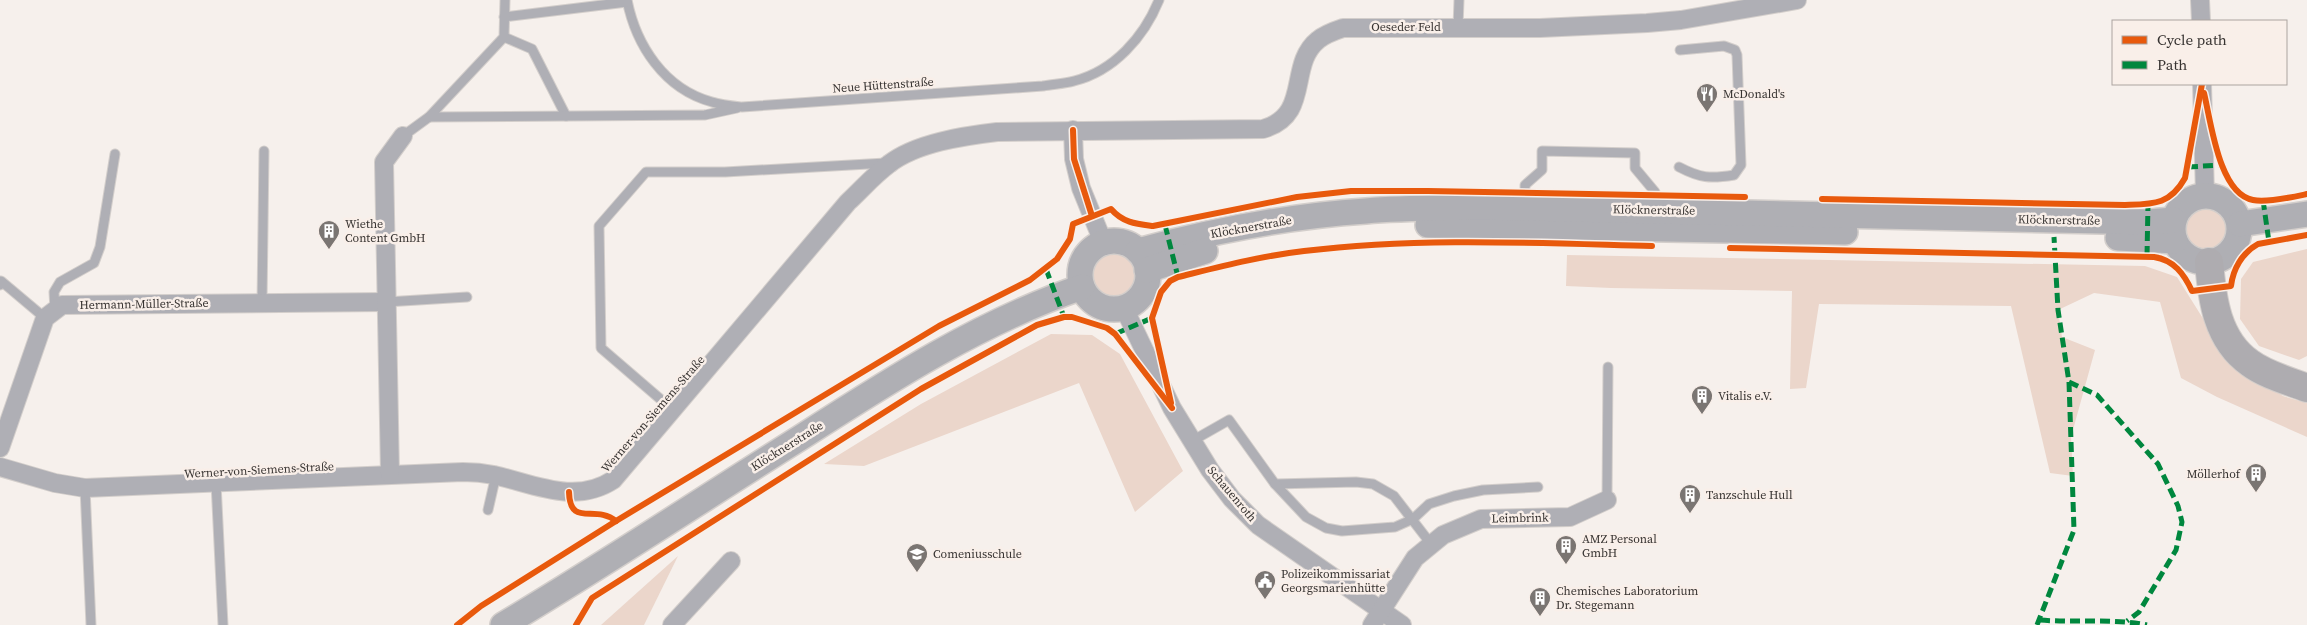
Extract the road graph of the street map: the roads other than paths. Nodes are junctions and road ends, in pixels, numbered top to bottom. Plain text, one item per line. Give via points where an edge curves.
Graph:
1 (505, 0) edge
2 (1159, 0) edge
3 (1459, 0) edge
4 (1796, 0) edge
5 (2200, 0) edge
6 (627, 1) edge
7 (504, 17) junction
8 (2201, 20) edge
9 (1458, 27) junction
10 (504, 37) junction
11 (1680, 50) dead end
12 (2202, 85) edge
13 (742, 107) junction
14 (566, 116) junction
15 (429, 117) junction
16 (1074, 130) junction
17 (403, 136) joint
18 (264, 151) dead end
19 (115, 154) dead end
20 (890, 163) junction
21 (1679, 167) dead end
22 (2205, 196) junction
23 (1525, 208) junction
24 (1655, 210) junction
25 (2307, 214) edge
26 (2240, 224) junction
27 (1556, 226) junction
28 (2175, 230) junction
29 (1103, 242) junction
30 (1143, 260) junction
31 (2210, 262) junction
32 (0, 284) edge
33 (1082, 287) junction
34 (467, 297) dead end
35 (386, 302) junction
36 (262, 303) junction
37 (1124, 308) junction
38 (50, 314) junction
39 (1608, 367) dead end
40 (2307, 372) edge
41 (2277, 376) junction
42 (2307, 388) edge
43 (674, 411) junction
44 (1192, 441) junction
45 (0, 448) edge
46 (0, 467) edge
47 (390, 474) junction
48 (496, 475) junction
49 (216, 483) junction
50 (1275, 484) junction
51 (1538, 487) dead end
52 (85, 488) junction
53 (1607, 500) joint
54 (488, 510) dead end
55 (1413, 519) junction
56 (1431, 544) junction
57 (731, 561) dead end
58 (1377, 618) edge
59 (514, 622) edge
60 (91, 625) edge
61 (223, 625) edge
62 (672, 625) edge
63 (1402, 625) edge

1 - 7 lane
2 - 13 lane, Neue Hüttenstraße via 1146,27 1124,53 1103,70 1074,81 1043,86
3 - 9 lane
4 - 9 street, Oeseder Feld via 1647,23 1540,28
5 - 8 street
6 - 7 lane
6 - 13 lane, Neue Hüttenstraße via 635,31 662,72 683,89 710,102
7 - 10 lane
9 - 16 street, Oeseder Feld via 1342,28 1329,33 1317,40 1309,52 1287,116 1277,125 1263,129
10 - 14 lane via 532,48
10 - 15 lane
11 - 21 lane via 1724,46 1735,50 1741,165 1734,175 1722,177 1697,177
12 - 22 street
13 - 14 lane via 705,115
14 - 15 lane
15 - 17 lane
16 - 20 street, Werner-von-Siemens-Straße via 997,132 956,137 926,146
16 - 29 street via 1074,160 1081,188
17 - 35 street via 384,162
18 - 36 lane
19 - 38 lane via 100,246 94,263 60,282 54,292
20 - 43 street, Werner-von-Siemens-Straße via 848,202
20 - 43 lane via 725,172 646,172 611,212 599,226 601,348
22 - 26 main road via 2224,200 2232,206
22 - 28 main road via 2186,202
23 - 24 main road, Klöcknerstraße
23 - 24 lane via 1525,185 1542,170 1542,151 1635,153 1635,168 1655,192
23 - 30 main road, Klöcknerstraße via 1365,211 1296,218 1229,230
24 - 27 main road via 1655,219 1570,217
24 - 28 main road, Klöcknerstraße via 2148,222
25 - 26 main road
26 - 31 main road via 2238,240 2229,254
27 - 28 main road, Klöcknerstraße via 1923,233
27 - 30 main road, Klöcknerstraße via 1431,225 1344,230
28 - 31 main road via 2181,250 2189,257
29 - 30 main road via 1124,242
29 - 33 main road via 1093,247 1083,260
30 - 37 main road via 1147,286 1134,303
31 - 41 highway via 2220,325 2232,346 2250,364
32 - 38 lane via 1,281
33 - 37 main road via 1094,303
33 - 59 main road, Klöcknerstraße via 974,332 892,379
34 - 35 lane
35 - 36 street, Hermann-Müller-Straße
35 - 47 street
36 - 38 street, Hermann-Müller-Straße via 62,305
37 - 44 street, Schauenroth via 1172,408
38 - 45 street
39 - 53 lane
40 - 41 highway
41 - 42 highway
43 - 48 street, Werner-von-Siemens-Straße via 613,480 602,487 589,491 546,490
44 - 50 lane via 1230,420
44 - 58 street, Schauenroth via 1232,499 1258,525
46 - 52 street, Werner-von-Siemens-Straße
47 - 48 street, Werner-von-Siemens-Straße via 464,472
47 - 49 street, Werner-von-Siemens-Straße
48 - 54 lane
49 - 52 street, Werner-von-Siemens-Straße
49 - 61 lane
50 - 55 lane via 1374,484 1394,496
50 - 55 lane via 1306,517 1326,528 1342,531 1395,527
51 - 55 lane via 1483,490 1454,496 1430,504
52 - 60 lane
53 - 56 street, Leimbrink via 1570,517 1481,519 1443,535
55 - 56 lane
56 - 58 street, Leimbrink via 1415,558
57 - 62 street
58 - 63 street, Schauenroth

